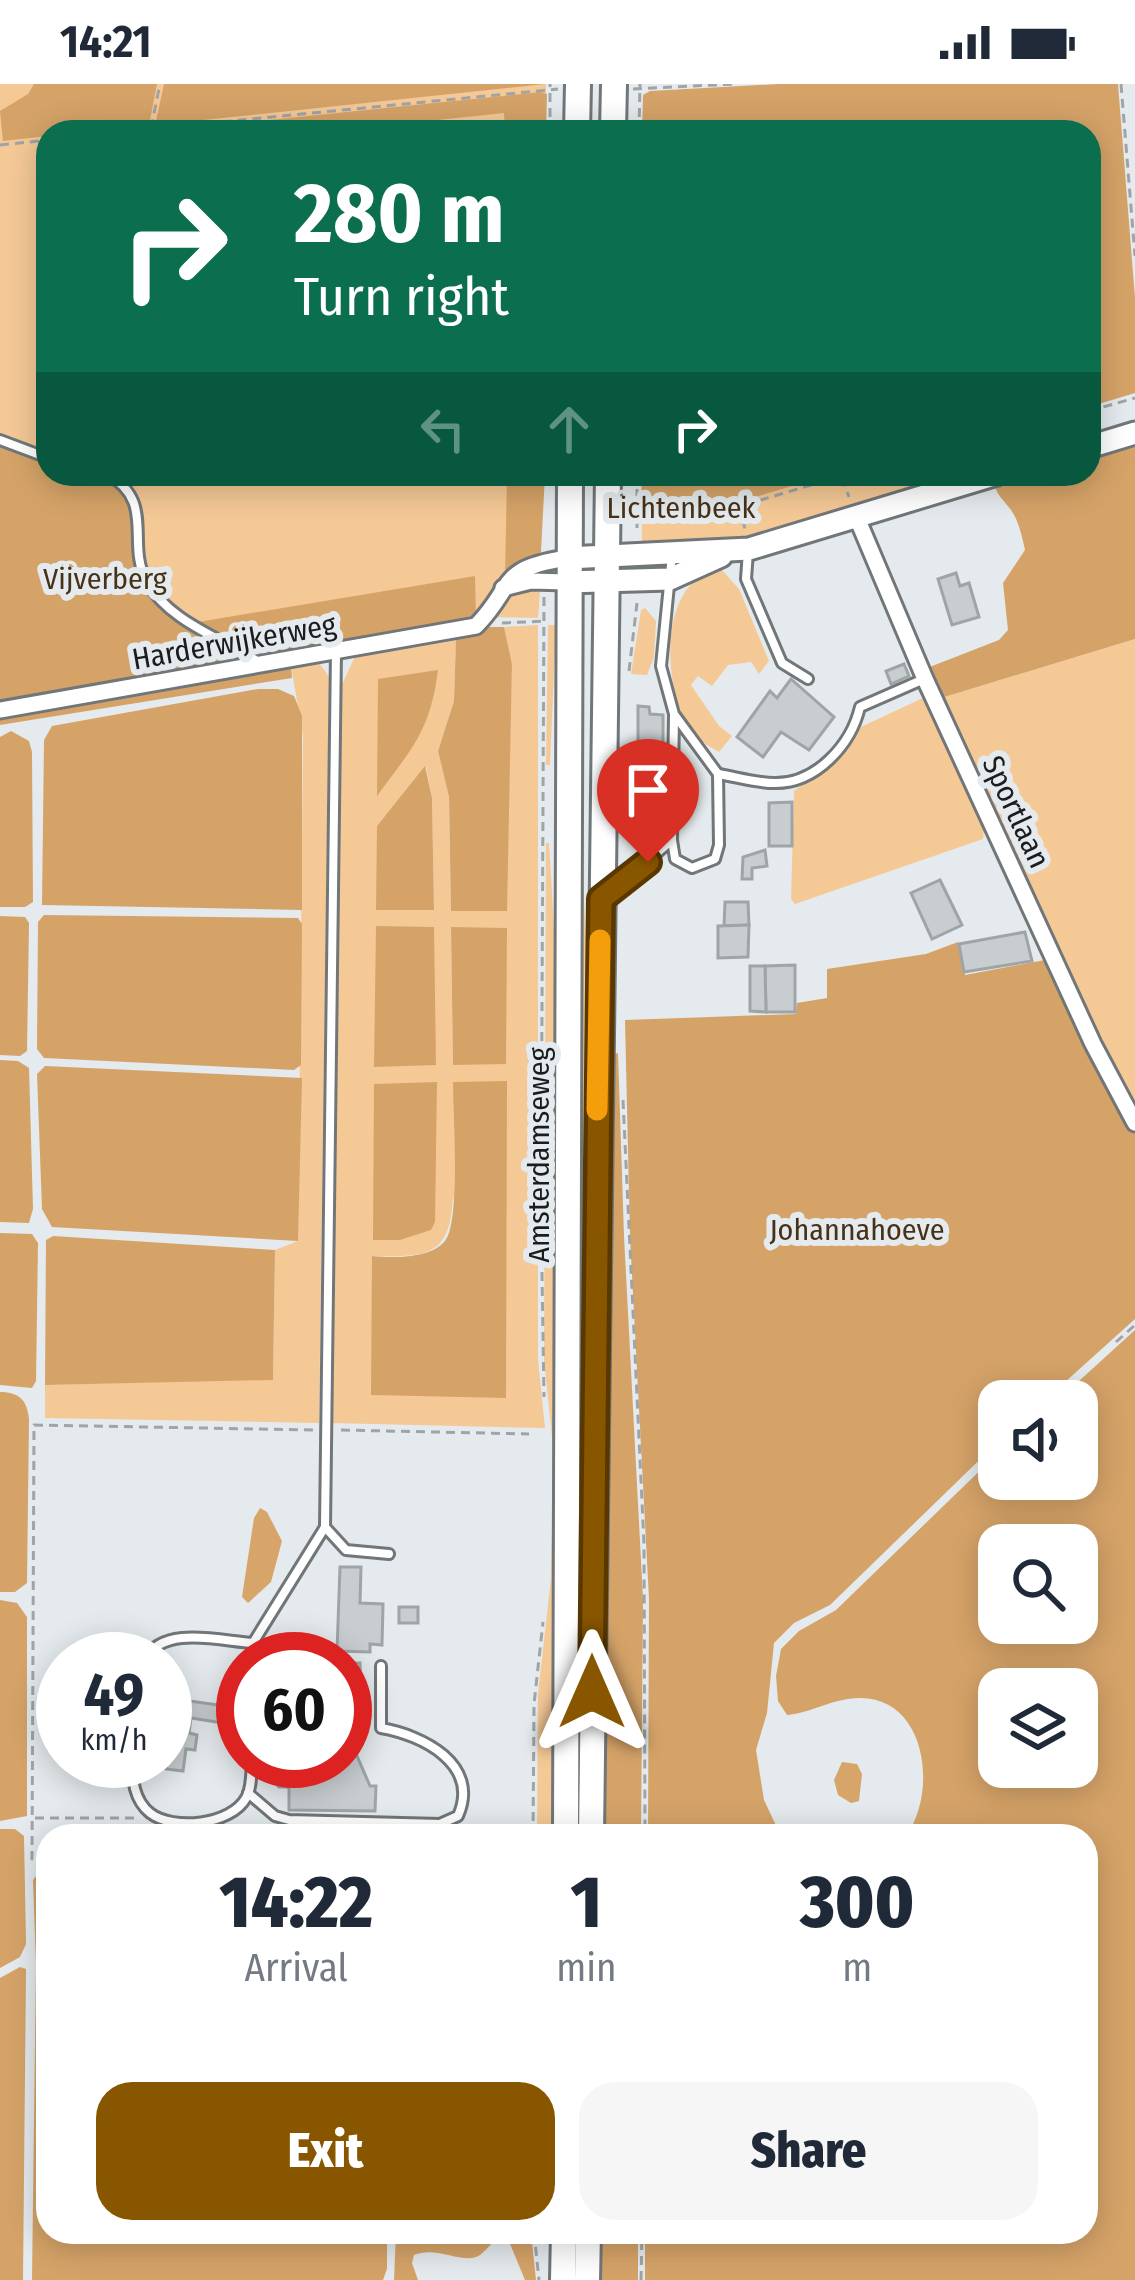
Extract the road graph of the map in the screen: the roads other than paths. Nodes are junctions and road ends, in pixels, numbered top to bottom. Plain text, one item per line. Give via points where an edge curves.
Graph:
1 (578, 86) edge
2 (627, 86) edge
3 (577, 120) edge
4 (617, 120) edge
5 (1135, 433) edge
6 (0, 440) edge
7 (1101, 443) edge
8 (36, 454) edge
9 (124, 486) edge
10 (569, 486) edge
11 (608, 486) edge
12 (959, 486) edge
13 (857, 518) junction
14 (740, 550) junction
15 (672, 553) junction
16 (605, 555) junction
17 (559, 573) junction
18 (670, 579) junction
19 (606, 582) junction
20 (500, 589) junction
21 (336, 651) junction
22 (263, 665) junction
23 (925, 679) junction
24 (808, 680) dead end
25 (0, 710) edge
26 (674, 714) junction
27 (718, 774) junction
28 (671, 840) junction
29 (601, 899) junction
30 (1135, 1124) edge
31 (326, 1527) junction
32 (389, 1554) dead end
33 (260, 1632) edge
34 (381, 1666) dead end
35 (135, 1788) edge
36 (249, 1788) edge
37 (248, 1793) junction
38 (566, 1824) edge
39 (591, 1824) edge
40 (564, 2244) edge
41 (588, 2244) edge
42 (563, 2280) edge
43 (587, 2280) edge

1 - 3 main road
2 - 4 main road
5 - 7 main road
6 - 8 lane
9 - 22 lane via 135,502 142,571 155,593
10 - 17 main road, Amsterdamseweg
11 - 16 main road, Amsterdamseweg
12 - 13 main road
13 - 14 main road
13 - 23 street, Sportlaan
14 - 15 main road
14 - 18 main road
14 - 24 lane via 782,663
15 - 16 main road
15 - 18 lane
16 - 17 main road
16 - 19 main road, Amsterdamseweg
17 - 19 main road
17 - 20 street
17 - 20 street via 519,572
17 - 38 main road, Amsterdamseweg
18 - 19 main road
18 - 26 lane via 661,667
19 - 29 main road, Amsterdamseweg
20 - 21 street, Harderwijkerweg via 476,626
21 - 22 street, Harderwijkerweg
21 - 31 lane
22 - 25 street, Harderwijkerweg
23 - 27 lane via 860,707 836,754 798,780
23 - 30 street, Sportlaan
26 - 27 lane
26 - 28 lane
27 - 28 lane via 715,859 682,864
28 - 29 lane
29 - 39 main road, Amsterdamseweg
31 - 32 lane via 346,1550
31 - 33 lane
34 - 37 lane via 381,1728 420,1737 445,1754 463,1793 458,1816 440,1824 289,1820
35 - 37 lane via 160,1818 208,1820 235,1810
36 - 37 lane
40 - 42 main road
41 - 43 main road

